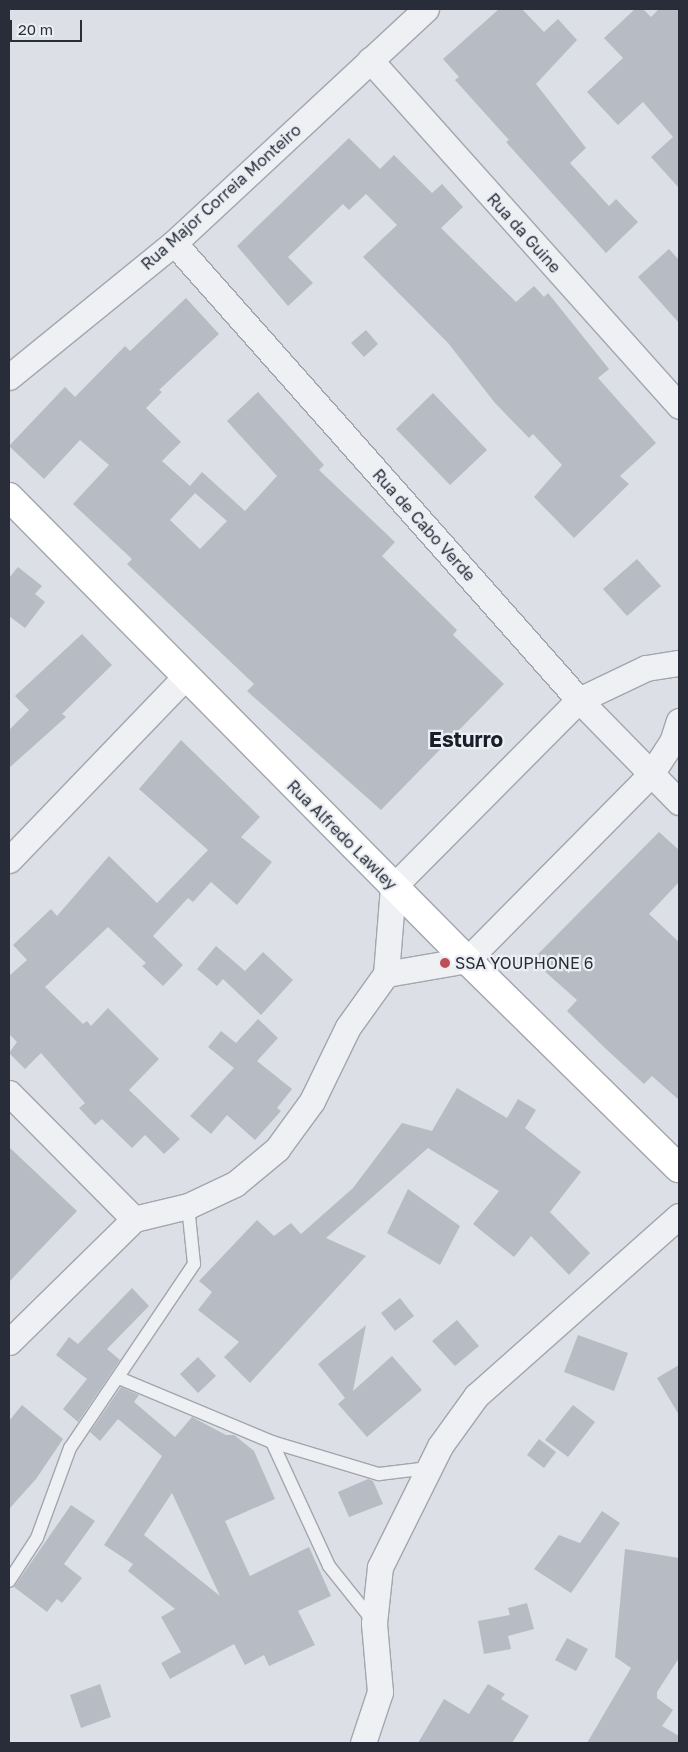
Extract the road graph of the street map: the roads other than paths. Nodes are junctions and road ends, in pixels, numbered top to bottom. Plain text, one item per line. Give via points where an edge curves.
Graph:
1 (426, 9) edge
2 (370, 60) junction
3 (174, 243) junction
4 (9, 377) edge
5 (679, 406) edge
6 (9, 497) edge
7 (679, 663) edge
8 (186, 676) junction
9 (580, 700) junction
10 (679, 721) edge
11 (651, 774) junction
12 (679, 802) edge
13 (9, 860) edge
14 (393, 886) junction
15 (467, 960) junction
16 (386, 974) junction
17 (9, 1094) edge
18 (679, 1168) edge
19 (188, 1206) junction
20 (679, 1216) edge
21 (134, 1219) junction
22 (9, 1342) edge
23 (119, 1378) junction
24 (272, 1442) junction
25 (429, 1468) junction
26 (9, 1581) edge
27 (374, 1623) junction
28 (362, 1743) edge

1 - 2 street, Rua Major Correia Monteiro
2 - 3 street, Rua Major Correia Monteiro
2 - 5 street, Rua da Guine
3 - 4 street, Rua Major Correia Monteiro
3 - 9 street, Rua de Cabo Verde
6 - 8 main road, Rua Alfredo Lawley
7 - 9 street via 646,668
8 - 13 street
8 - 14 main road, Rua Alfredo Lawley
9 - 11 street, Rua de Cabo Verde
9 - 14 street
10 - 11 street via 672,742
11 - 12 street, Rua de Cabo Verde
11 - 15 street
14 - 15 main road, Rua Alfredo Lawley
14 - 16 street
15 - 16 street
15 - 18 main road, Rua Alfredo Lawley
16 - 19 street via 348,1027 312,1101 277,1149 236,1184
17 - 21 street
19 - 21 street
19 - 23 lane via 194,1264
20 - 25 street via 476,1396
21 - 22 street
23 - 24 lane
23 - 26 lane via 70,1448 37,1538
24 - 25 lane via 379,1474
24 - 27 lane via 329,1566
25 - 27 street via 380,1567
27 - 28 street via 380,1692

